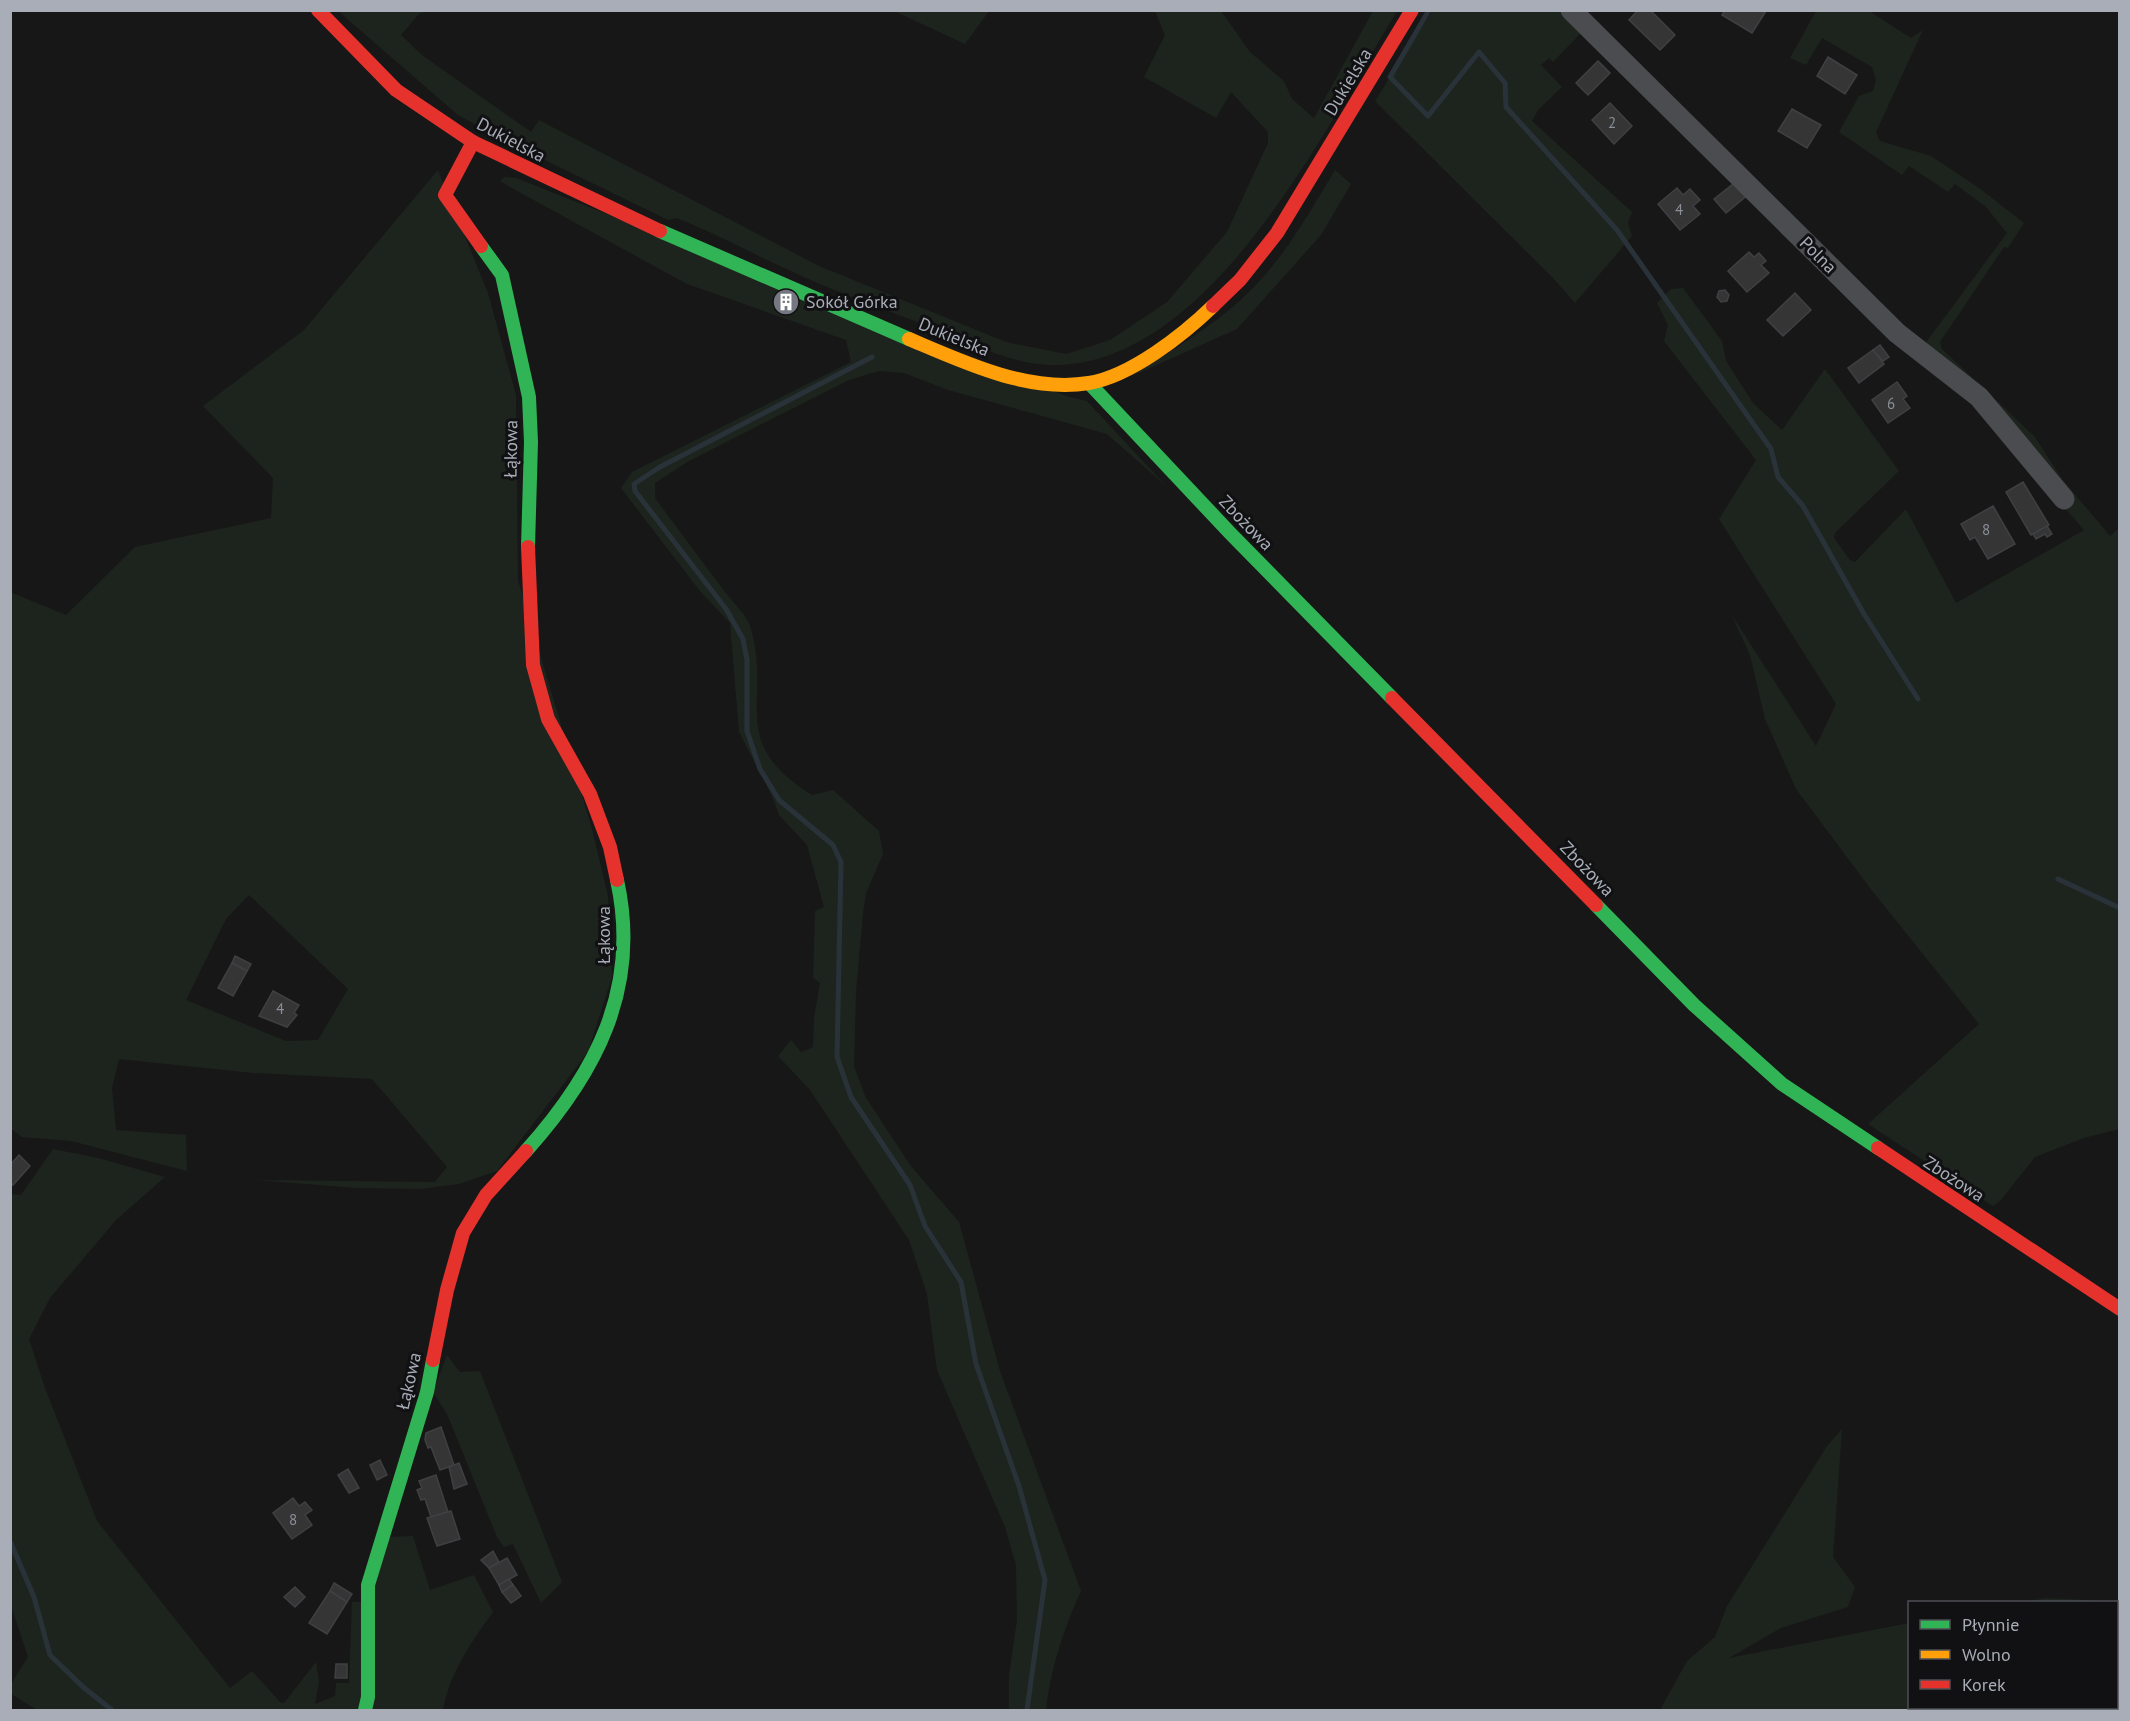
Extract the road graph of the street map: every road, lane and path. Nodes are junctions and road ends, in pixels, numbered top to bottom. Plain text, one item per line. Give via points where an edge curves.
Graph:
1 (318, 10) edge
2 (1412, 10) edge
3 (1571, 10) edge
4 (473, 142) junction
5 (1089, 383) junction
6 (2064, 500) dead end
7 (2120, 1309) edge
8 (365, 1710) edge

1 - 4 street, Dukielska via 396,90
2 - 5 street, Dukielska via 1277,233 1240,280 1198,320 1153,353 1118,373
3 - 6 street, Polna via 1897,333 1978,397
4 - 5 street, Dukielska via 651,227 956,359 1036,383
4 - 8 street, Łąkowa via 445,195 502,275 529,397 528,593 533,665 548,719 590,794 610,847 622,901 624,958 606,1034 581,1082 549,1125 486,1195 463,1233 447,1290 427,1392 368,1585
5 - 7 street, Zbożowa via 1230,533 1678,989 1773,1076 1858,1137

